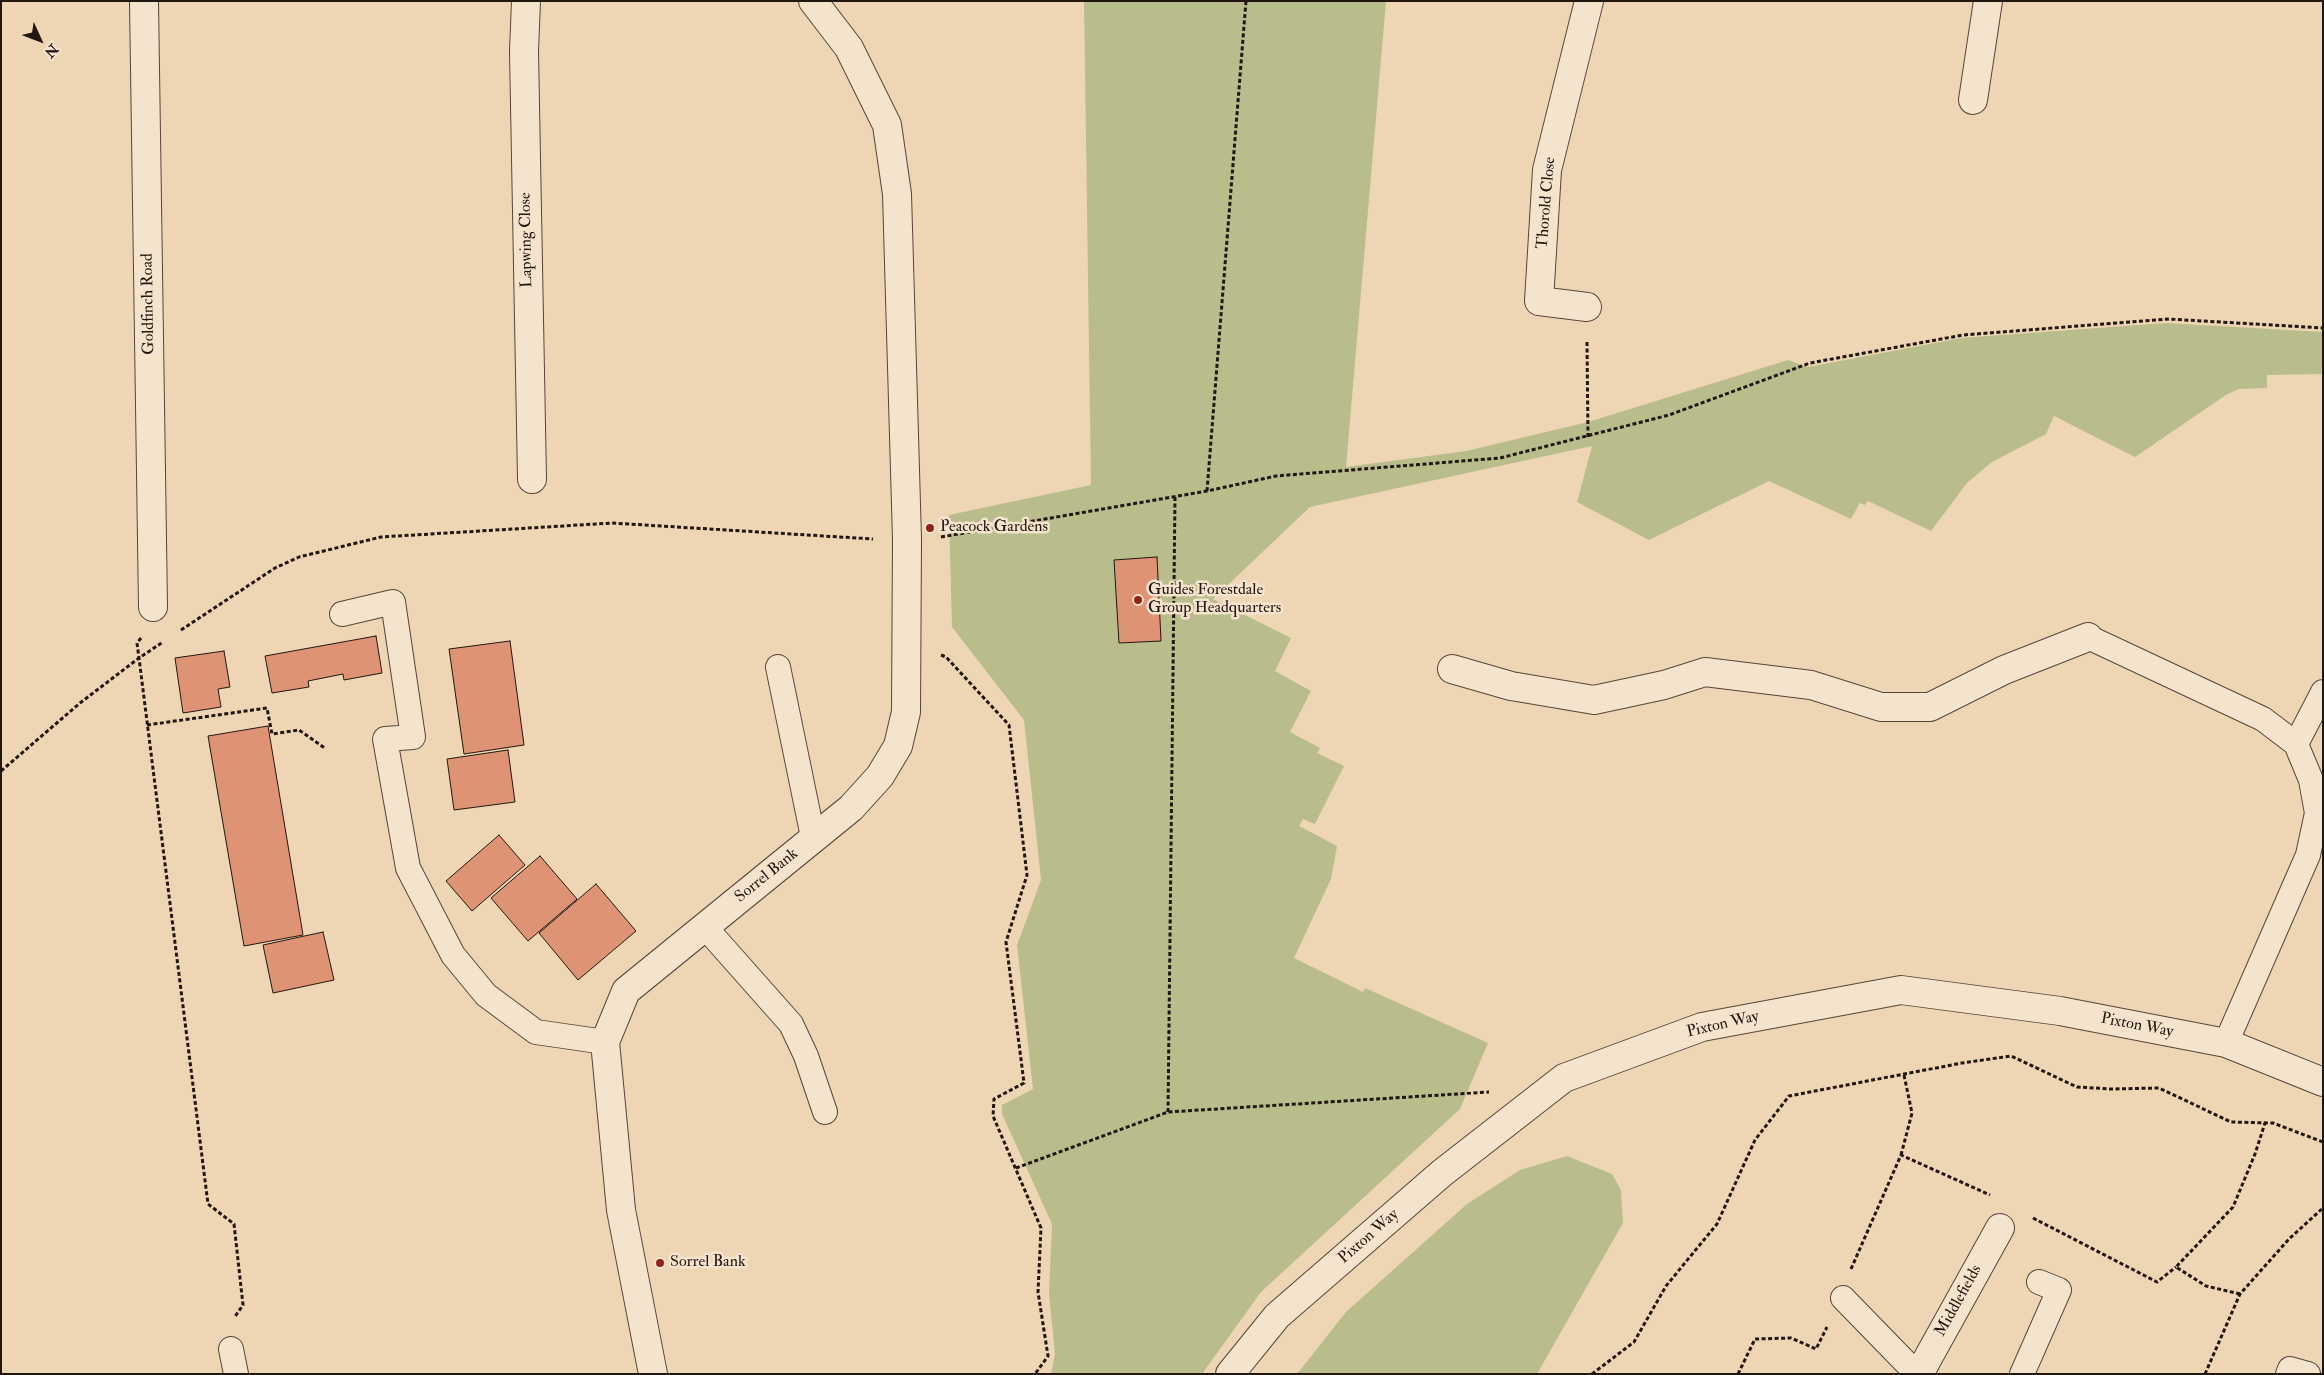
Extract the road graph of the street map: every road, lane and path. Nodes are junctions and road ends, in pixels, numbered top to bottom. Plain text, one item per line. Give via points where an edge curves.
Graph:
1 (144, 1) edge
2 (526, 1) edge
3 (813, 1) edge
4 (1246, 1) edge
5 (1589, 1) edge
6 (1988, 1) edge
7 (1973, 100) dead end
8 (1587, 307) joint
9 (2323, 328) edge
10 (1588, 437) junction
11 (532, 479) dead end
12 (1207, 491) junction
13 (1175, 496) junction
14 (907, 539) junction
15 (153, 607) joint
16 (342, 614) dead end
17 (179, 631) dead end
18 (2088, 636) joint
19 (171, 637) dead end
20 (907, 642) junction
21 (139, 658) junction
22 (778, 666) dead end
23 (1452, 669) dead end
24 (2323, 692) edge
25 (147, 725) junction
26 (2296, 744) junction
27 (326, 749) dead end
28 (1, 770) edge
29 (814, 838) junction
30 (705, 926) junction
31 (604, 1042) junction
32 (2226, 1043) junction
33 (1904, 1075) junction
34 (2323, 1082) edge
35 (1492, 1091) dead end
36 (825, 1112) dead end
37 (1168, 1112) junction
38 (2264, 1123) junction
39 (2323, 1142) edge
40 (1901, 1155) junction
41 (1016, 1168) junction
42 (2323, 1208) edge
43 (2006, 1216) junction
44 (2176, 1267) junction
45 (2039, 1282) dead end
46 (2240, 1294) junction
47 (1843, 1298) junction
48 (231, 1349) joint
49 (236, 1374) edge
50 (653, 1374) edge
51 (1035, 1374) edge
52 (1230, 1374) edge
53 (1592, 1374) edge
54 (1738, 1374) edge
55 (1918, 1374) edge
56 (2022, 1374) edge
57 (2205, 1374) edge
58 (2288, 1374) edge
59 (2308, 1374) edge

1 - 15 street, Goldfinch Road
2 - 11 street, Lapwing Close via 524,51
3 - 14 street via 849,48 887,125 897,194
4 - 12 path
5 - 8 street, Thorold Close via 1546,170 1539,301
6 - 7 street
8 - 10 path
9 - 10 path via 2169,319 1963,335 1810,363 1669,415
10 - 12 path via 1500,458 1276,476
12 - 13 path
13 - 14 path via 922,540
13 - 37 path
14 - 17 path via 843,539 612,523 381,537 299,557
14 - 20 street, Sorrel Bank
15 - 21 path via 154,620 137,643
16 - 31 lane via 393,602 413,737 385,739 408,868 453,955 486,995 536,1032
18 - 23 street via 2004,670 1930,707 1880,707 1812,685 1704,672 1664,685 1594,700 1511,686
18 - 26 lane via 2263,719
19 - 21 path
20 - 29 street, Sorrel Bank via 906,712 898,746 880,776 851,808
20 - 41 path via 946,657 1009,725 1027,874 1006,942 1024,1083 994,1099 993,1116
21 - 25 path
21 - 28 path
22 - 29 lane
24 - 26 lane
25 - 27 path via 267,708 272,734 299,730
25 - 48 path via 208,1204 234,1224 243,1305 227,1326
26 - 32 lane via 2311,780 2317,813 2308,855
29 - 30 street, Sorrel Bank
30 - 31 street, Sorrel Bank via 626,991
30 - 36 lane via 791,1024
31 - 50 street, Sorrel Bank via 621,1210
32 - 34 street, Pixton Way
32 - 52 street, Pixton Way via 2060,1011 1901,990 1702,1027 1564,1078 1442,1173 1277,1316
33 - 38 path via 2011,1056 2077,1087 2159,1088 2231,1122
33 - 40 path via 1912,1113
33 - 53 path via 1789,1096 1756,1140 1718,1224 1666,1286 1634,1342
35 - 37 path
37 - 41 path
38 - 39 path
38 - 44 path via 2233,1207
40 - 43 path
40 - 47 path via 1852,1266
41 - 51 path via 1041,1228 1038,1292 1048,1356
42 - 46 path via 2289,1239
43 - 44 path via 2044,1225 2157,1282
43 - 55 street, Middlefields
44 - 46 path via 2206,1286
45 - 56 lane via 2059,1290
46 - 57 path
47 - 54 path via 1816,1349 1791,1338 1755,1338
47 - 55 lane
48 - 49 lane
58 - 59 lane via 2290,1370

